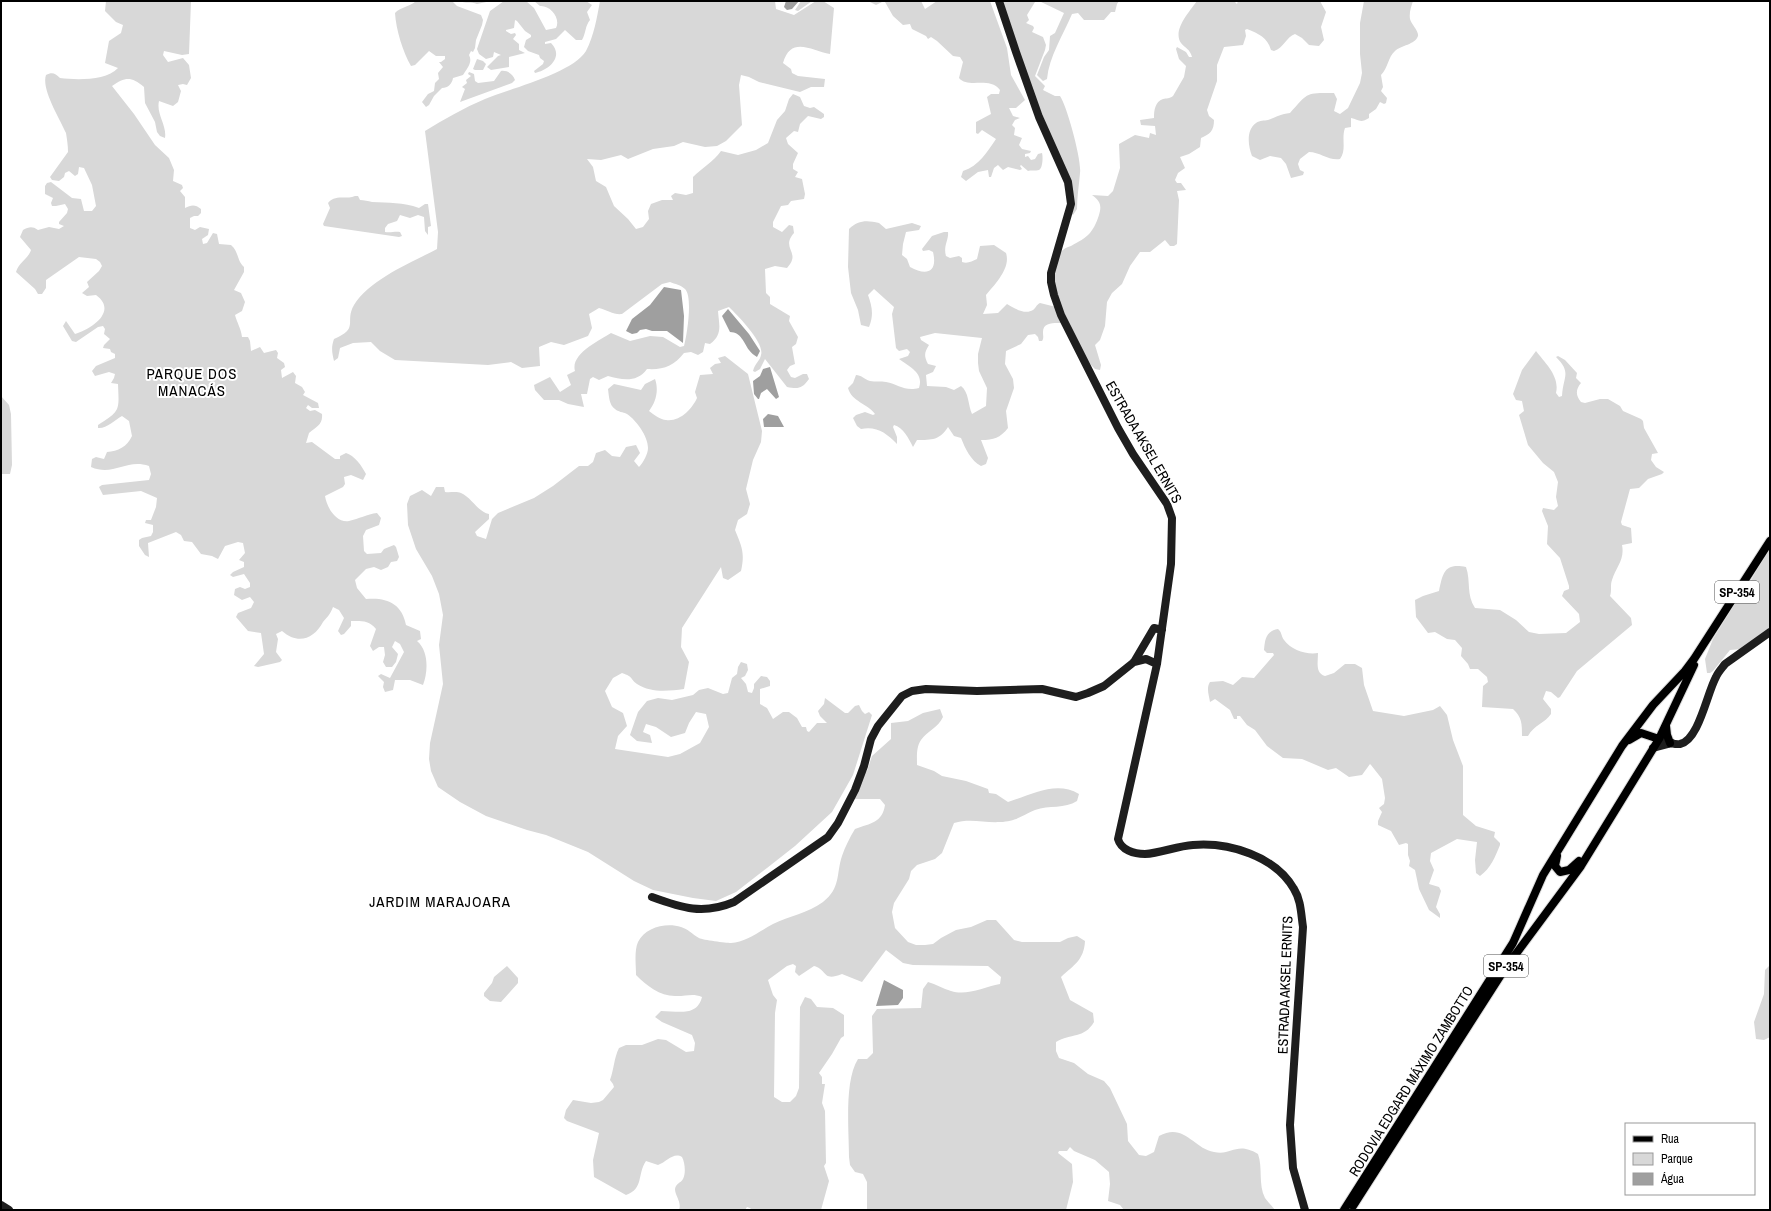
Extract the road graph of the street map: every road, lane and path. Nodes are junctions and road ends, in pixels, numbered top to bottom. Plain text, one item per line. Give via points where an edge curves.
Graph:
1 (1000, 1) edge
2 (1770, 541) edge
3 (1158, 629) junction
4 (1770, 632) edge
5 (1704, 643) junction
6 (1134, 662) junction
7 (1157, 664) junction
8 (1666, 726) junction
9 (1659, 739) junction
10 (1671, 743) junction
11 (1622, 746) junction
12 (1654, 748) junction
13 (1563, 842) junction
14 (1590, 848) junction
15 (652, 897) dead end
16 (1, 1205) edge
17 (9, 1210) edge
18 (1305, 1210) edge
19 (1344, 1210) edge
20 (1351, 1210) edge

1 - 3 street, ESTRADA AKSEL ERNITS via 1016,52 1068,182 1072,204 1051,273 1051,282 1061,315 1118,428 1167,504 1172,518 1172,564
2 - 5 main road, RODOVIA EDGARD MÁXIMO ZAMBOTTO / SP-354
3 - 6 street
3 - 7 street, ESTRADA AKSEL ERNITS
4 - 10 street via 1725,664 1714,681 1688,740
5 - 8 main road, RODOVIA EDGARD MÁXIMO ZAMBOTTO / SP-354
5 - 11 main road, RODOVIA EDGARD MÁXIMO ZAMBOTTO / SP-354 via 1685,671 1653,705
6 - 7 street via 1146,659
6 - 15 street via 1104,686 1076,697 1042,689 912,691 902,696 878,726 871,739 855,790 838,824 828,837 734,902 721,907 706,910 683,908
7 - 18 street, ESTRADA AKSEL ERNITS via 1118,836 1123,848 1135,853 1146,854 1193,845 1234,848 1268,863 1285,877 1295,890 1303,927 1290,1125 1294,1168
8 - 9 main road, RODOVIA EDGARD MÁXIMO ZAMBOTTO / SP-354
8 - 10 main road
9 - 10 street
9 - 11 main road via 1641,733
9 - 12 main road, RODOVIA EDGARD MÁXIMO ZAMBOTTO / SP-354
10 - 12 street
11 - 13 main road, RODOVIA EDGARD MÁXIMO ZAMBOTTO / SP-354
12 - 14 main road, RODOVIA EDGARD MÁXIMO ZAMBOTTO / SP-354
13 - 14 main road via 1555,863 1556,870 1560,872 1569,870
13 - 19 main road, RODOVIA EDGARD MÁXIMO ZAMBOTTO / SP-354 via 1542,874 1513,943
14 - 20 main road, RODOVIA EDGARD MÁXIMO ZAMBOTTO / SP-354 via 1581,866 1504,970
16 - 17 street

